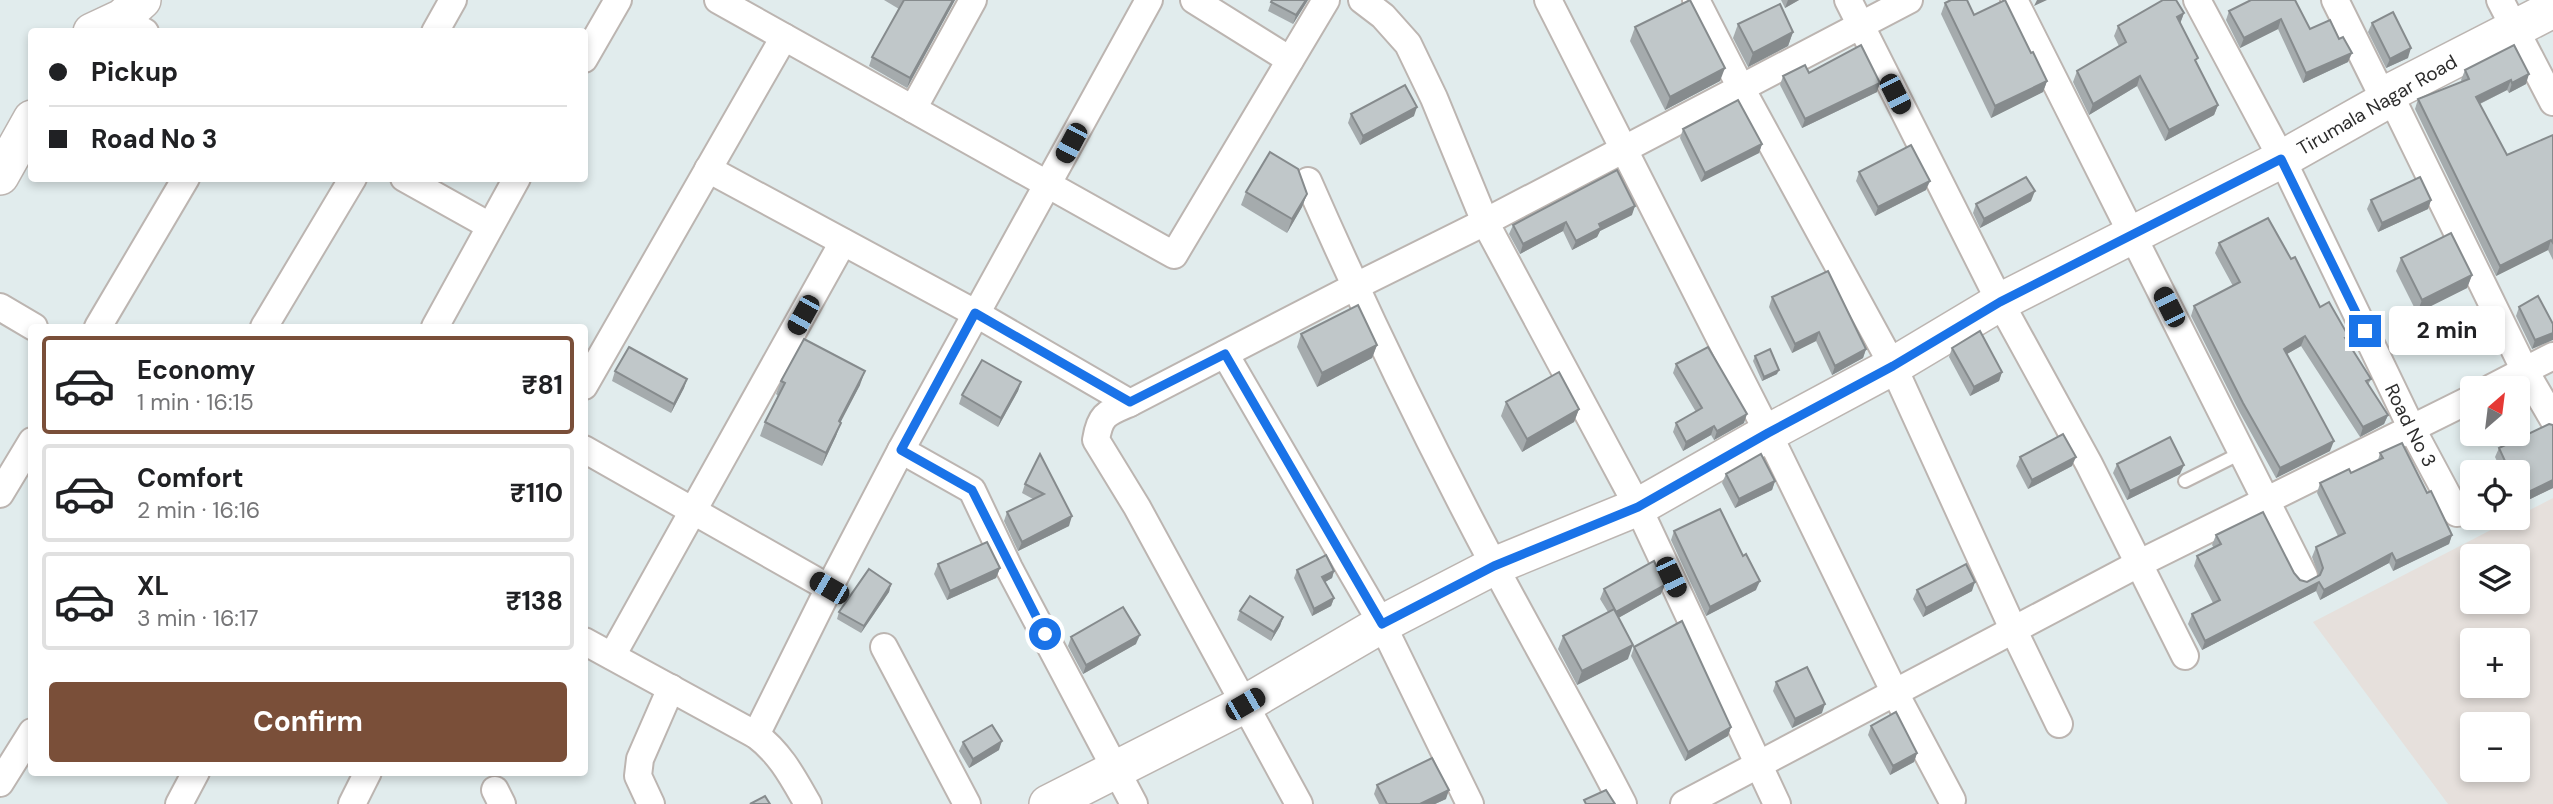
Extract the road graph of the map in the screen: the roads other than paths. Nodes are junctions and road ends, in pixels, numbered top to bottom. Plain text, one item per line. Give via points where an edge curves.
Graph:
1 (453, 0) edge
2 (618, 0) edge
3 (718, 0) edge
4 (973, 0) edge
5 (1149, 0) edge
6 (1194, 0) edge
7 (1326, 0) edge
8 (1362, 0) edge
9 (1548, 0) edge
10 (1696, 0) edge
11 (1848, 0) edge
12 (1909, 0) edge
13 (2014, 0) edge
14 (2197, 0) edge
15 (2335, 0) edge
16 (2553, 9) edge
17 (2508, 15) edge
18 (1861, 25) junction
19 (437, 28) edge
20 (784, 37) junction
21 (588, 52) edge
22 (1290, 60) junction
23 (1741, 88) junction
24 (2387, 97) junction
25 (2553, 102) edge
26 (913, 109) junction
27 (28, 126) edge
28 (1623, 149) junction
29 (2281, 159) junction
30 (708, 169) junction
31 (0, 176) edge
32 (1308, 180) dead end
33 (184, 182) edge
34 (351, 182) edge
35 (411, 182) edge
36 (515, 182) edge
37 (1049, 185) junction
38 (1485, 222) junction
39 (490, 226) junction
40 (2132, 236) junction
41 (843, 242) junction
42 (1354, 286) junction
43 (2000, 302) junction
44 (0, 307) edge
45 (975, 313) junction
46 (29, 324) edge
47 (100, 324) edge
48 (266, 324) edge
49 (437, 324) edge
50 (1225, 354) junction
51 (2553, 356) edge
52 (1893, 366) junction
53 (2525, 371) junction
54 (2515, 376) edge
55 (588, 379) edge
56 (1130, 402) junction
57 (2460, 405) edge
58 (2553, 419) edge
59 (2412, 429) junction
60 (1768, 433) junction
61 (28, 448) edge
62 (901, 450) junction
63 (588, 451) edge
64 (2243, 452) junction
65 (2185, 481) dead end
66 (0, 494) edge
67 (2267, 500) junction
68 (1638, 507) junction
69 (694, 510) junction
70 (2457, 513) dead end
71 (2140, 563) junction
72 (1494, 566) junction
73 (2304, 576) dead end
74 (829, 588) junction
75 (1382, 624) junction
76 (2014, 631) junction
77 (588, 643) edge
78 (884, 647) dead end
79 (612, 656) junction
80 (2185, 656) dead end
81 (671, 688) junction
82 (1894, 691) junction
83 (1245, 704) junction
84 (2059, 724) dead end
85 (757, 735) junction
86 (28, 738) edge
87 (1758, 764) junction
88 (1115, 768) junction
89 (194, 776) edge
90 (366, 776) edge
91 (0, 783) edge
92 (1952, 800) dead end
93 (179, 804) edge
94 (352, 804) edge
95 (651, 804) edge
96 (808, 804) edge
97 (967, 804) edge
98 (1048, 804) edge
99 (1134, 804) edge
100 (1298, 804) edge
101 (1470, 804) edge
102 (1623, 804) edge
103 (1684, 804) edge
104 (1777, 804) edge

1 - 19 street
2 - 21 street
3 - 20 street
4 - 26 street
5 - 37 street
6 - 22 street
7 - 22 street
8 - 38 street via 1408,44
9 - 28 street
10 - 23 street
11 - 18 street
12 - 18 street
13 - 40 street
14 - 29 street, Road No 3
15 - 24 street
16 - 17 street, Tirumala Nagar Road
17 - 24 street, Tirumala Nagar Road
17 - 25 street
18 - 23 street
18 - 43 street
20 - 26 street
20 - 30 street
22 - 37 street via 1174,255
23 - 28 street
23 - 52 street
24 - 29 street, Tirumala Nagar Road
24 - 53 street
26 - 37 street
27 - 31 street
28 - 38 street
28 - 60 street
29 - 40 street, Tirumala Nagar Road
29 - 59 street, Road No 3
30 - 41 street
30 - 55 street
32 - 42 street
33 - 47 street
34 - 48 street
35 - 39 street
36 - 39 street
37 - 45 street
38 - 42 street
38 - 68 street
39 - 49 street
40 - 43 street, Tirumala Nagar Road
40 - 64 street
41 - 45 street
41 - 69 street
42 - 50 street
42 - 72 street
43 - 52 street, Tirumala Nagar Road
43 - 71 street
44 - 46 street
45 - 56 street
45 - 62 street
50 - 56 street
50 - 75 street
51 - 53 street
52 - 60 street, Tirumala Nagar Road
52 - 76 street
53 - 54 street
53 - 58 street
56 - 83 street via 1108,412 1099,423 1096,440
57 - 59 street
59 - 67 street
59 - 70 street, Road No 3
60 - 68 street, Tirumala Nagar Road
60 - 82 street
61 - 66 street
62 - 74 street
62 - 88 street via 972,490
63 - 69 street
64 - 65 lane
64 - 67 street
67 - 71 street
67 - 73 street
68 - 72 street, Tirumala Nagar Road
68 - 87 street
69 - 74 street
69 - 79 street
71 - 76 street
71 - 80 street
72 - 75 street, Tirumala Nagar Road
72 - 102 street
74 - 85 street
75 - 83 street, Tirumala Nagar Road
75 - 101 street
76 - 82 street
76 - 84 street
77 - 79 street
78 - 97 street
79 - 81 street
81 - 85 street
81 - 95 street via 640,759 638,776
82 - 87 street
82 - 92 street
83 - 88 street, Tirumala Nagar Road
83 - 100 street
85 - 96 street via 783,760
86 - 91 street
87 - 103 street
87 - 104 street
88 - 98 street, Tirumala Nagar Road
88 - 99 street
89 - 93 street
90 - 94 street

